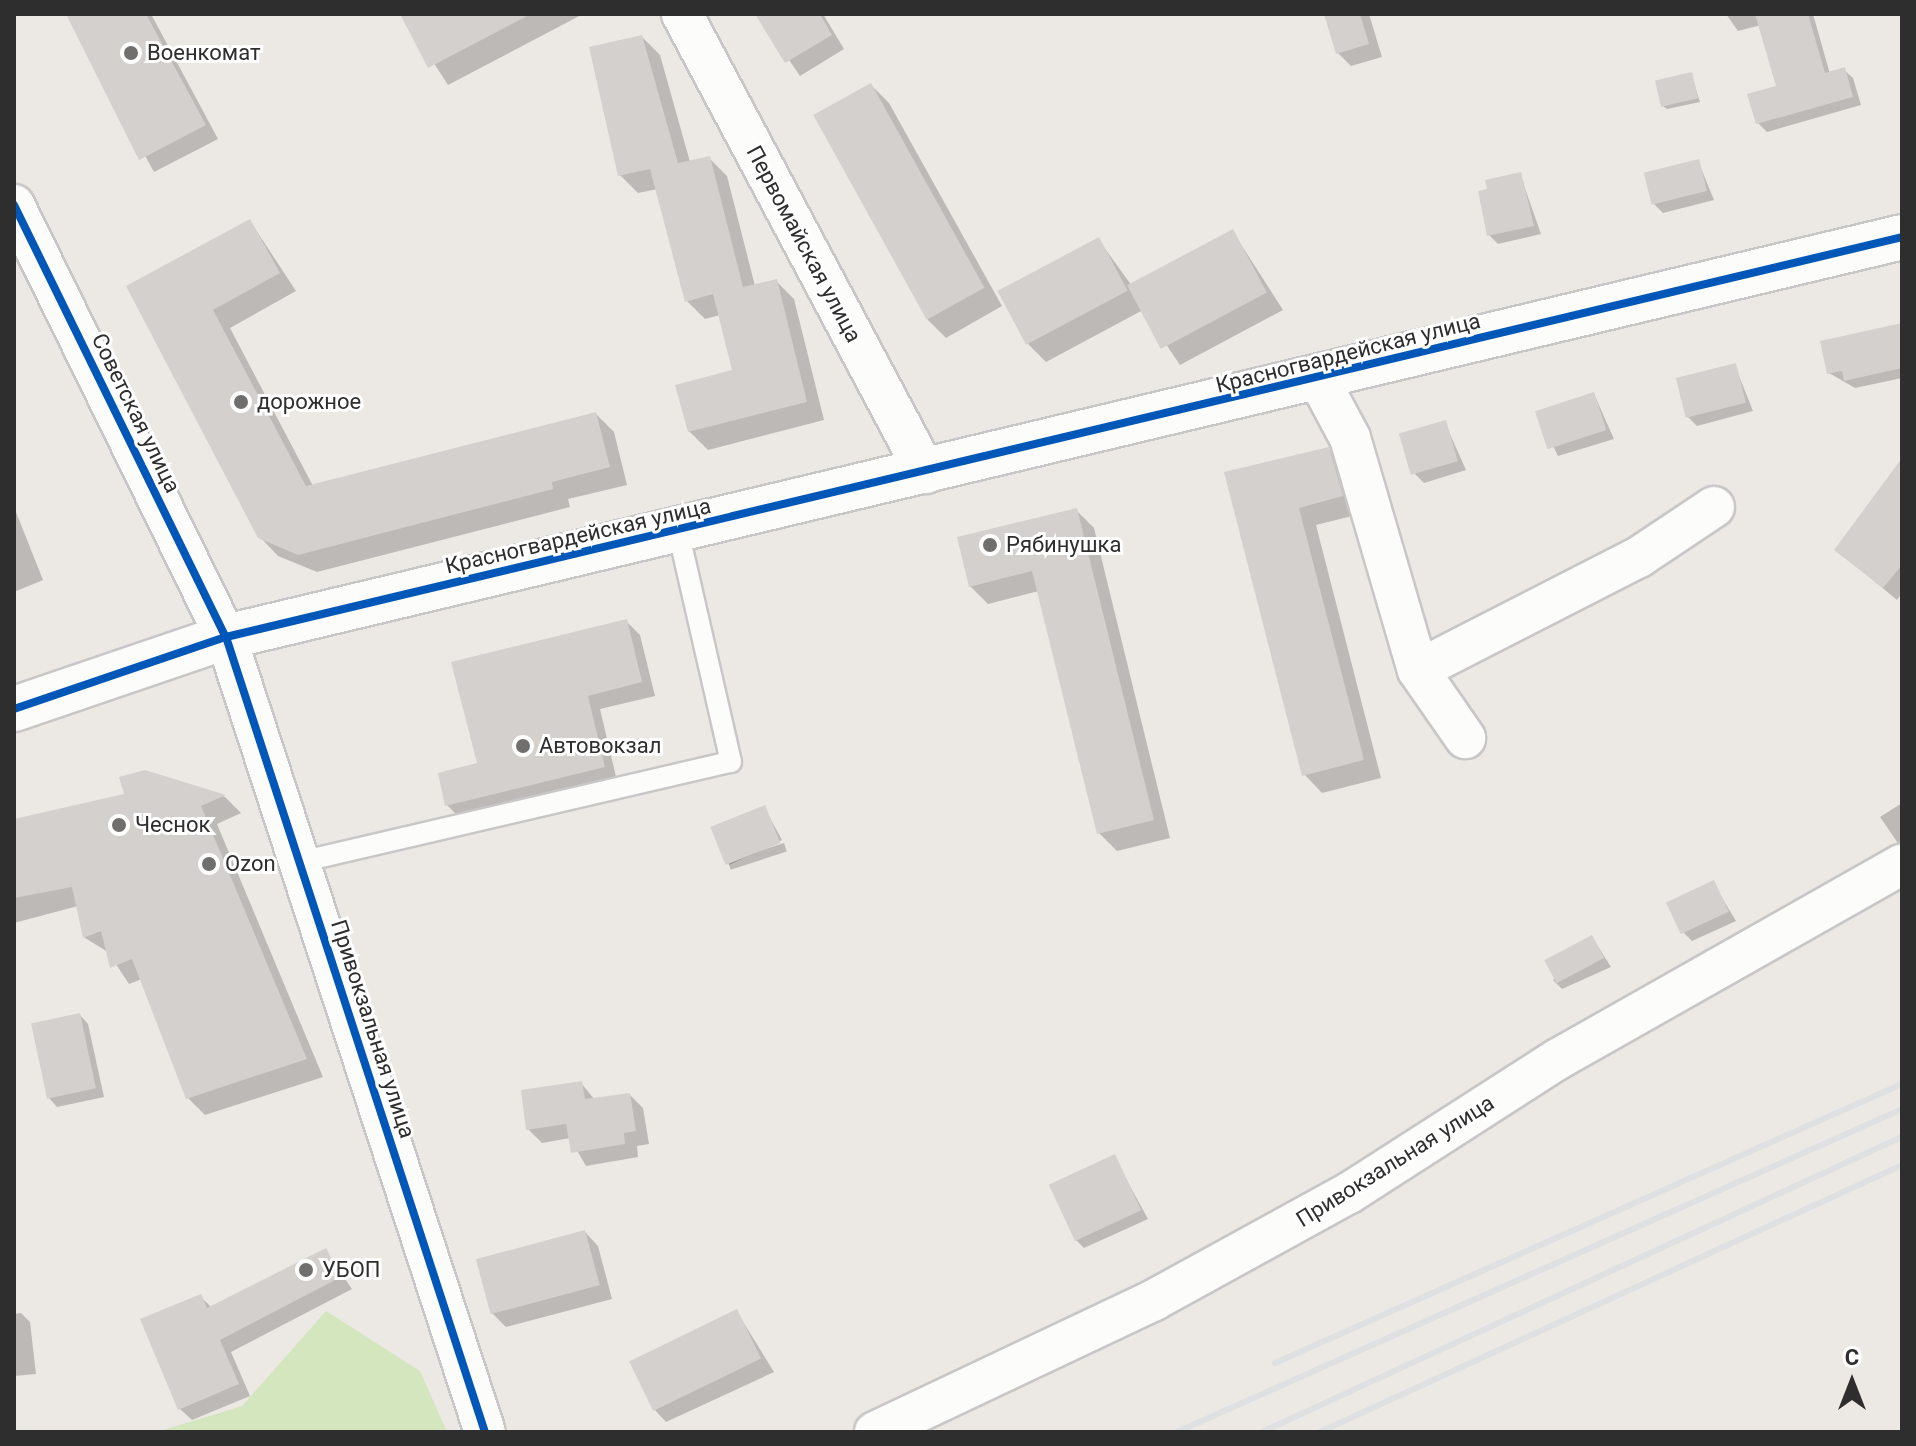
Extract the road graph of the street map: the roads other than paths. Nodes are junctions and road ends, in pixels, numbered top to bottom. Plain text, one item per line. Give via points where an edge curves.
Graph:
1 (682, 14) edge
2 (14, 205) edge
3 (1902, 237) edge
4 (1318, 378) junction
5 (926, 473) junction
6 (1714, 507) dead end
7 (678, 531) junction
8 (226, 637) junction
9 (1418, 670) junction
10 (14, 709) edge
11 (1465, 738) dead end
12 (300, 862) junction
13 (1902, 864) edge
14 (485, 1432) edge
15 (875, 1432) edge

1 - 5 street, Первомайская улица
2 - 8 street, Советская улица
3 - 4 street, Красногвардейская улица
4 - 5 street, Красногвардейская улица
4 - 9 street via 1350,438
5 - 7 street, Красногвардейская улица
6 - 9 street via 1639,557
7 - 8 street, Красногвардейская улица
7 - 12 lane via 731,762
8 - 10 street, Красногвардейская улица
8 - 12 street, Привокзальная улица
9 - 11 street
12 - 14 street, Привокзальная улица
13 - 15 street, Привокзальная улица via 1558,1059 1321,1208 1154,1300

